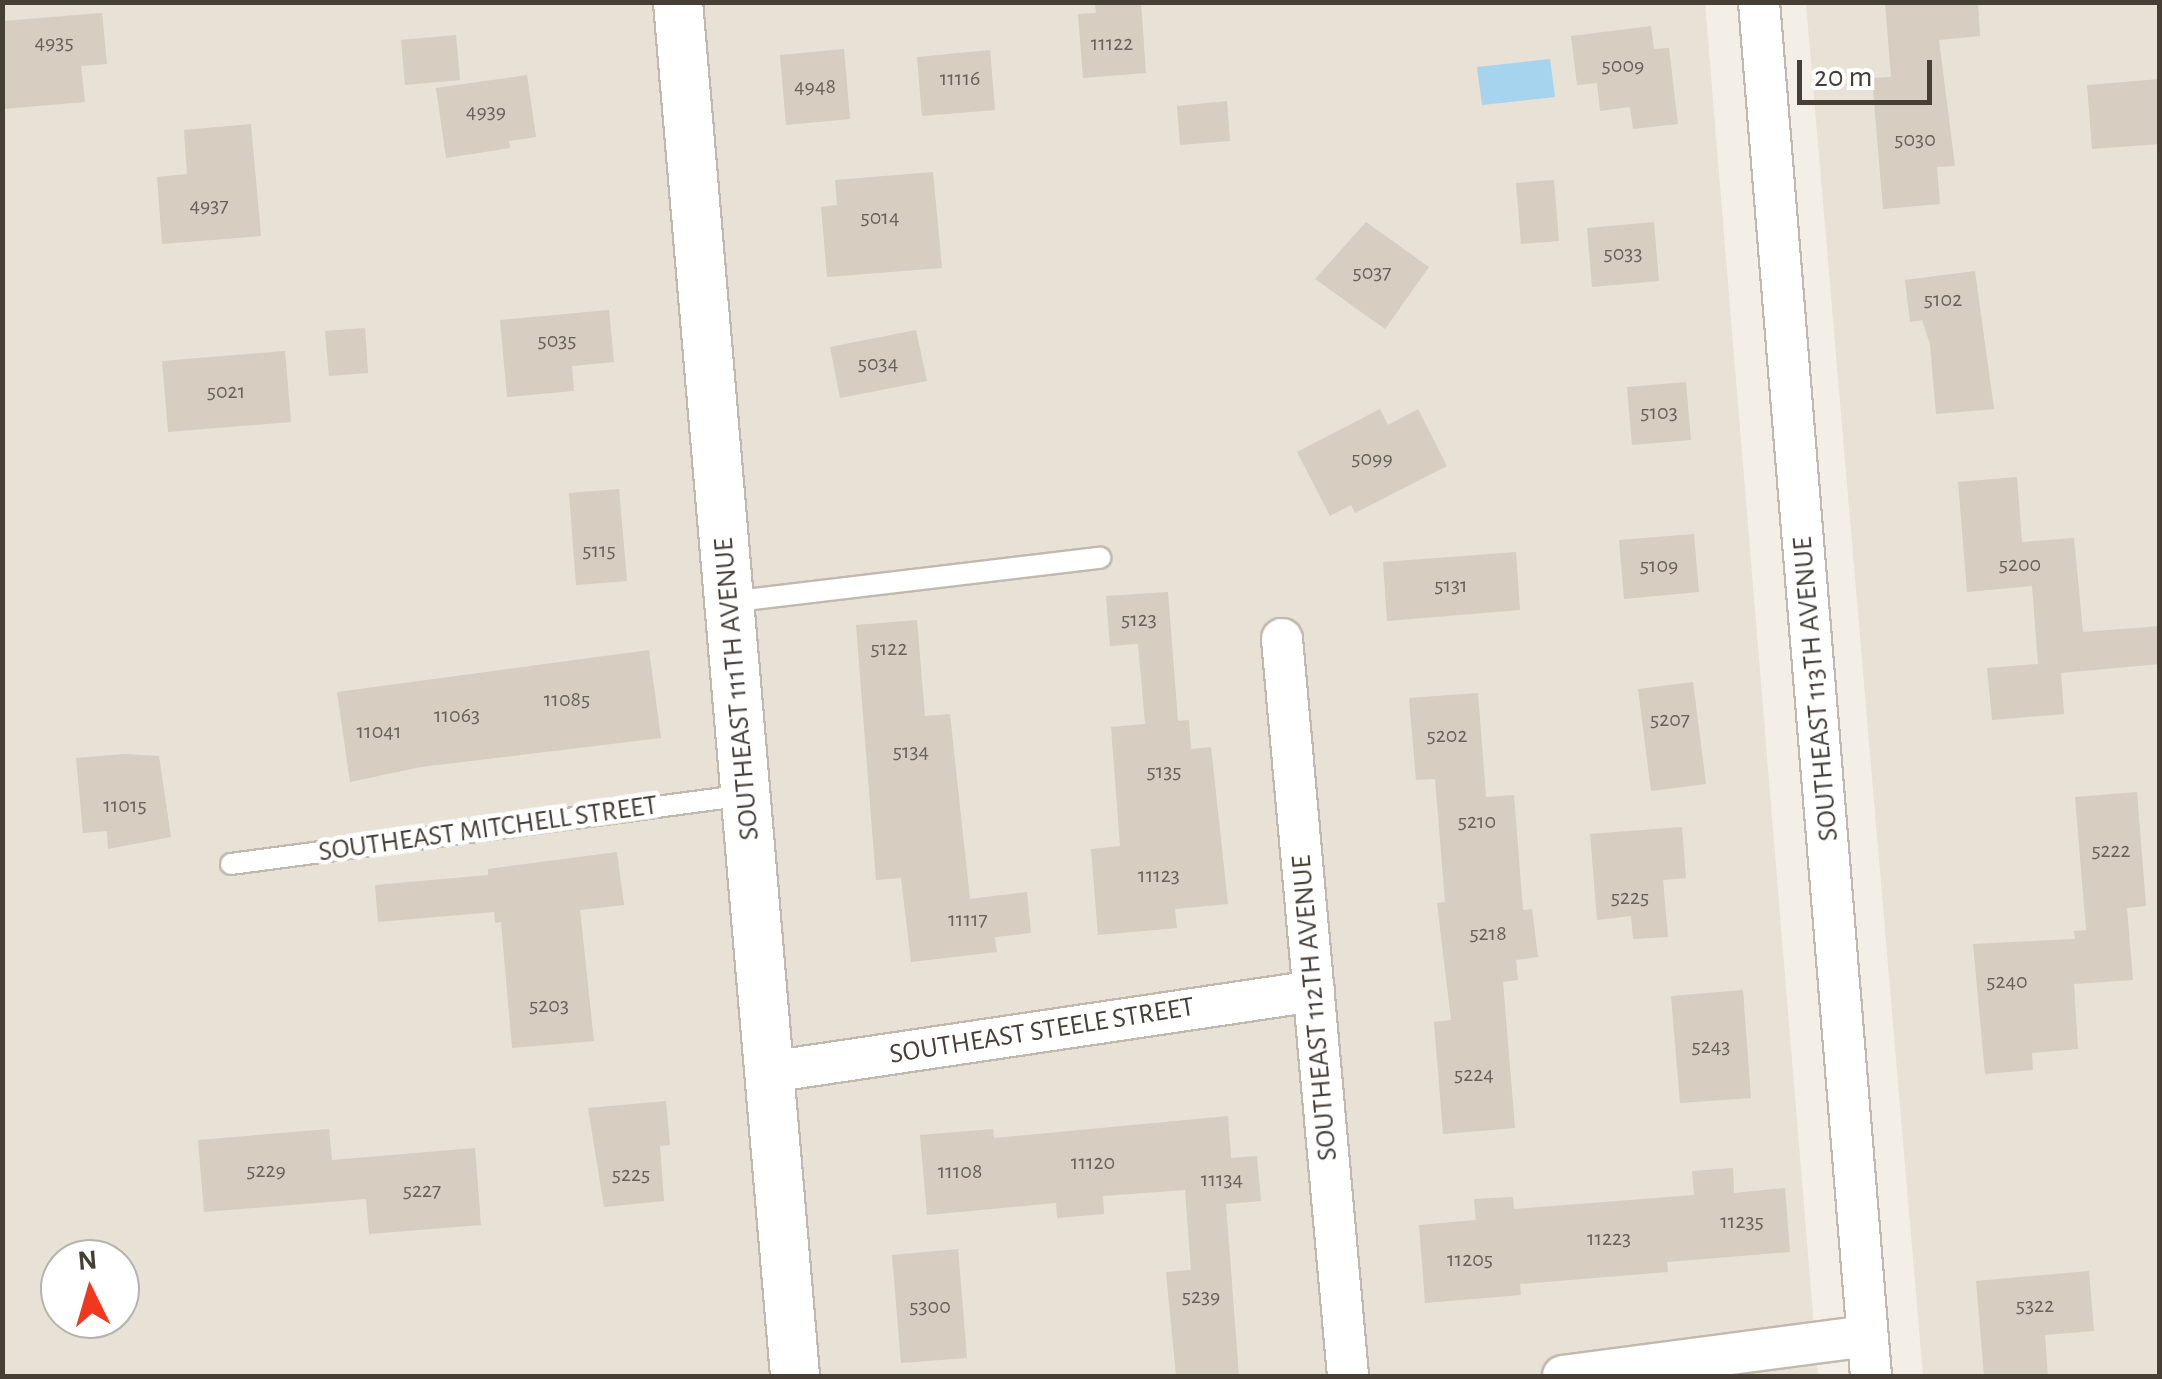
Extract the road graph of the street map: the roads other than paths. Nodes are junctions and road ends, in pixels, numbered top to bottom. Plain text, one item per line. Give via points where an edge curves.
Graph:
1 (678, 2) edge
2 (1759, 2) edge
3 (1100, 558) dead end
4 (729, 602) junction
5 (1282, 639) dead end
6 (746, 795) junction
7 (231, 864) dead end
8 (1314, 990) junction
9 (769, 1072) junction
10 (1867, 1336) junction
11 (795, 1376) edge
12 (1348, 1376) edge
13 (1563, 1376) edge
14 (1871, 1376) edge

1 - 4 street, SOUTHEAST 111TH AVENUE
2 - 10 street, SOUTHEAST 113TH AVENUE
3 - 4 lane
4 - 6 street, SOUTHEAST 111TH AVENUE
5 - 8 street, SOUTHEAST 112TH AVENUE
6 - 7 lane, SOUTHEAST MITCHELL STREET
6 - 9 street, SOUTHEAST 111TH AVENUE
8 - 9 street, SOUTHEAST STEELE STREET
8 - 12 street, SOUTHEAST 112TH AVENUE
9 - 11 street, SOUTHEAST 111TH AVENUE
10 - 13 street
10 - 14 street, SOUTHEAST 113TH AVENUE

